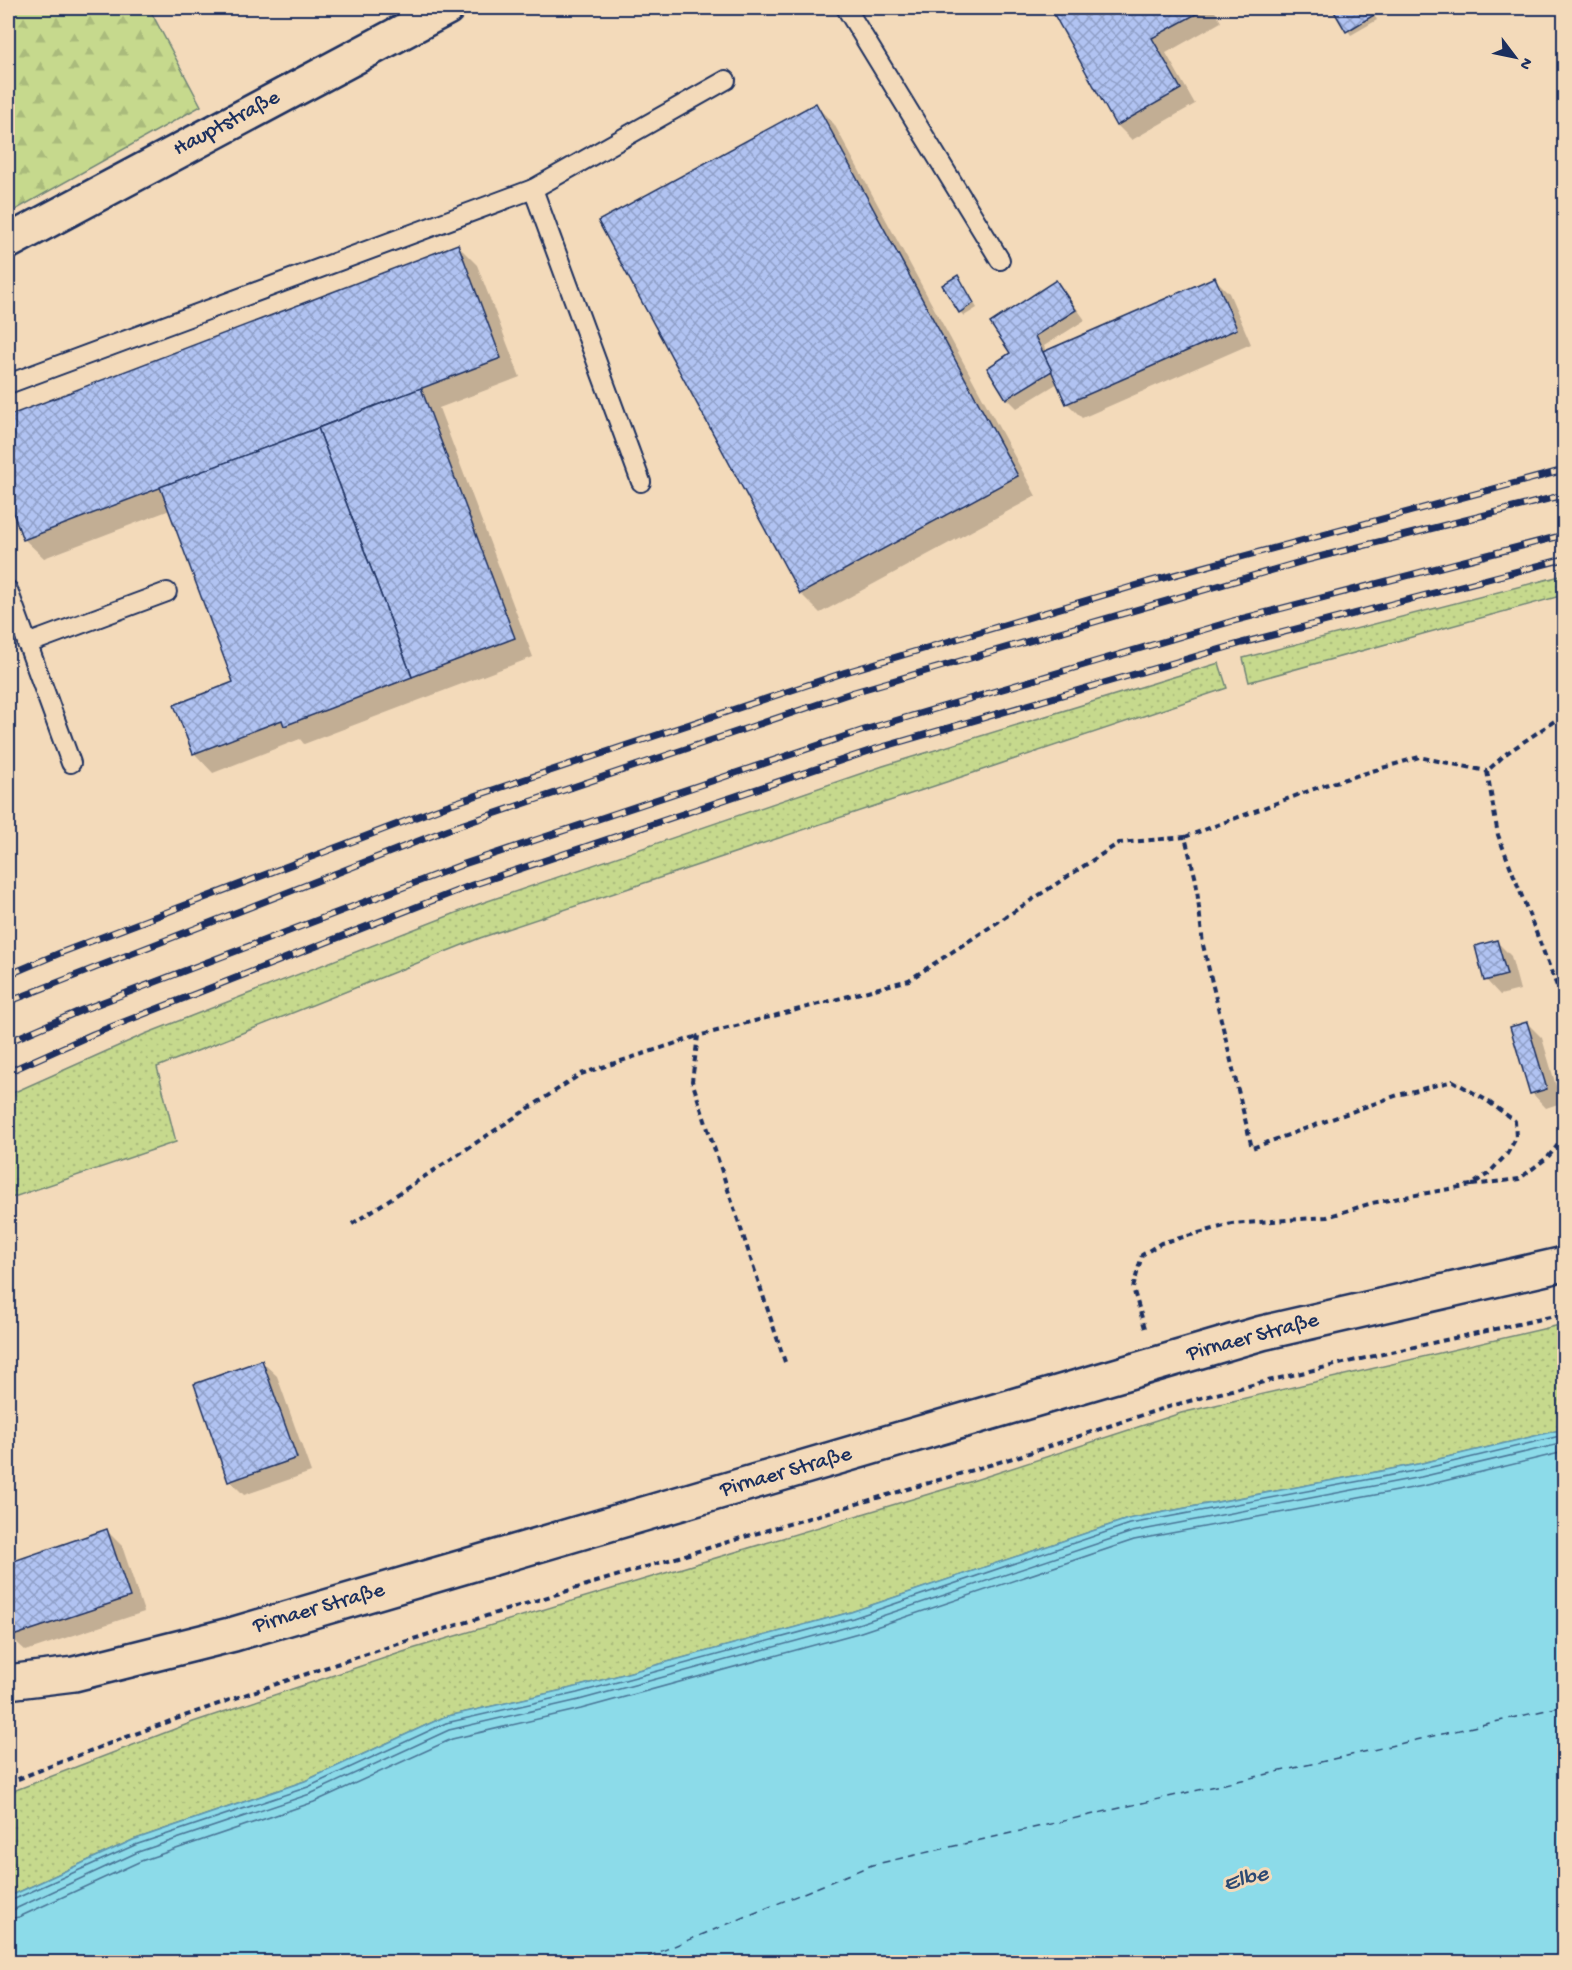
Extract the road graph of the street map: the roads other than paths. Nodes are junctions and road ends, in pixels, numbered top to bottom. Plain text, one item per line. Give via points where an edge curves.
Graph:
1 (447, 8) edge
2 (846, 8) edge
3 (726, 80) dead end
4 (533, 189) junction
5 (8, 242) edge
6 (1000, 260) dead end
7 (8, 384) edge
8 (641, 482) dead end
9 (8, 590) edge
10 (167, 592) dead end
11 (27, 644) junction
12 (71, 763) dead end
13 (1564, 1264) edge
14 (8, 1682) edge

1 - 5 street, Hauptstraße
2 - 6 lane
3 - 4 lane
4 - 7 lane
4 - 8 lane
9 - 11 lane
10 - 11 lane
11 - 12 lane
13 - 14 street, Pirnaer Straße via 1262,1333 234,1634 74,1674

